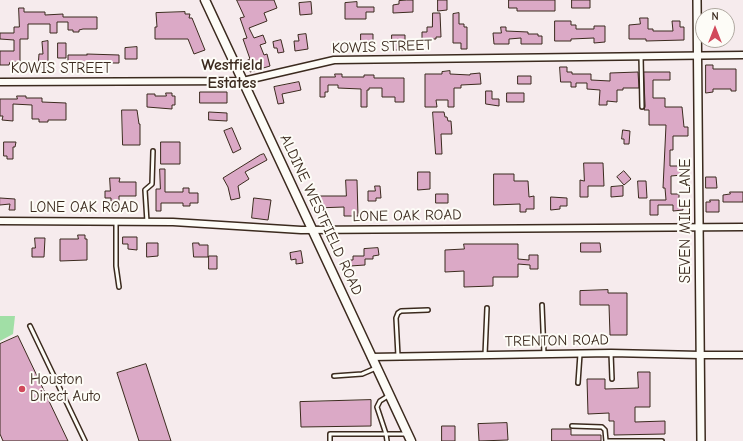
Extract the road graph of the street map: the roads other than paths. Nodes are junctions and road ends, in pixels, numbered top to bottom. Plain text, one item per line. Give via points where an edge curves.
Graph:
1 (205, 0) edge
2 (696, 0) edge
3 (641, 56) junction
4 (697, 56) junction
5 (743, 56) edge
6 (243, 81) junction
7 (0, 82) edge
8 (642, 107) dead end
9 (153, 151) dead end
10 (0, 221) edge
11 (116, 222) junction
12 (147, 222) junction
13 (699, 226) junction
14 (743, 226) edge
15 (313, 230) junction
16 (119, 287) dead end
17 (542, 305) dead end
18 (487, 308) dead end
19 (428, 310) dead end
20 (30, 326) dead end
21 (611, 353) junction
22 (544, 354) junction
23 (580, 354) junction
24 (743, 354) edge
25 (485, 355) junction
26 (700, 355) junction
27 (398, 356) junction
28 (371, 357) junction
29 (376, 368) junction
30 (334, 376) dead end
31 (612, 379) dead end
32 (578, 383) dead end
33 (389, 395) junction
34 (572, 426) dead end
35 (386, 434) junction
36 (409, 437) edge
37 (85, 441) edge
38 (330, 441) edge
39 (387, 441) edge
40 (606, 441) edge
41 (662, 441) edge
42 (701, 441) edge

1 - 6 main road, ALDINE WESTFIELD ROAD
2 - 4 street, SEVEN MILE LANE
3 - 4 street, KOWIS STREET
3 - 6 street, KOWIS STREET via 334,60
3 - 8 lane
4 - 5 street, KOWIS STREET
4 - 13 street, SEVEN MILE LANE
6 - 7 street, KOWIS STREET
6 - 15 main road, ALDINE WESTFIELD ROAD
9 - 12 lane via 152,184 145,190
10 - 11 street, LONE OAK ROAD
11 - 12 street, LONE OAK ROAD
11 - 16 lane via 116,266
12 - 15 street, LONE OAK ROAD
13 - 14 street, LONE OAK ROAD
13 - 15 street, LONE OAK ROAD
13 - 26 street, SEVEN MILE LANE
15 - 28 main road, ALDINE WESTFIELD ROAD
17 - 22 lane
18 - 25 lane
19 - 27 lane via 398,313
20 - 37 lane
21 - 23 street, TRENTON ROAD
21 - 26 street, TRENTON ROAD
21 - 31 lane
22 - 23 street, TRENTON ROAD
22 - 25 street, TRENTON ROAD
23 - 32 lane
24 - 26 street, TRENTON ROAD
25 - 27 street, TRENTON ROAD
26 - 42 street, SEVEN MILE LANE
27 - 28 street, TRENTON ROAD
28 - 29 main road, ALDINE WESTFIELD ROAD
29 - 30 lane via 362,374
29 - 33 main road, ALDINE WESTFIELD ROAD
33 - 35 lane via 380,401 377,407
33 - 36 main road, ALDINE WESTFIELD ROAD
34 - 40 lane via 602,427 605,430
35 - 36 lane
35 - 38 lane via 330,434
35 - 39 lane
40 - 41 lane

